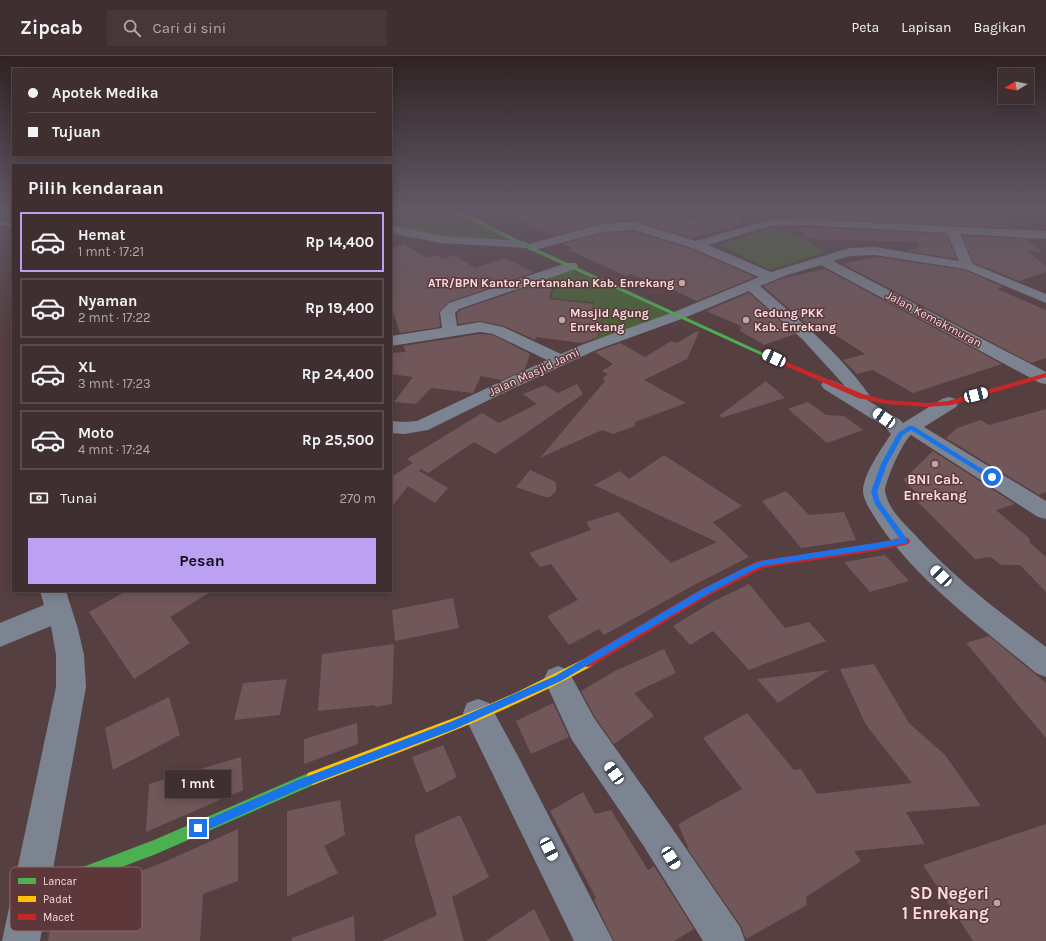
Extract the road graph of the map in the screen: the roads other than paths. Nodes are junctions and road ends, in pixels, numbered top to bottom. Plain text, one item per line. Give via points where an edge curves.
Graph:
1 (539, 251) edge
2 (713, 251) edge
3 (867, 251) edge
4 (877, 251) edge
5 (961, 251) edge
6 (822, 260) junction
7 (570, 266) junction
8 (968, 266) junction
9 (770, 276) junction
10 (750, 285) junction
11 (1046, 285) edge
12 (1028, 292) junction
13 (1046, 299) edge
14 (679, 314) junction
15 (450, 330) junction
16 (392, 341) edge
17 (560, 360) junction
18 (1045, 377) edge
19 (828, 384) junction
20 (861, 396) junction
21 (949, 403) junction
22 (392, 427) edge
23 (906, 430) junction
24 (1046, 510) edge
25 (905, 541) junction
26 (56, 601) edge
27 (0, 635) edge
28 (1046, 664) edge
29 (558, 679) junction
30 (478, 713) junction
31 (35, 867) edge
32 (104, 867) edge
33 (23, 931) edge
34 (21, 941) edge
35 (594, 941) edge
36 (726, 941) edge

1 - 7 main road
2 - 9 street
3 - 6 street, Jalan Masjid Jami via 849,252
4 - 8 street, Jalan Masjid Jami
5 - 8 street
6 - 9 street, Jalan Masjid Jami
6 - 18 street, Jalan Kemakmuran
7 - 14 main road
7 - 15 street via 454,306 447,312
8 - 12 street, Jalan Masjid Jami
9 - 10 street, Jalan Masjid Jami
10 - 14 street, Jalan Masjid Jami
10 - 20 street via 792,321 833,362
11 - 12 street
12 - 13 street, Jalan Masjid Jami
14 - 17 street, Jalan Masjid Jami
14 - 19 main road
15 - 16 street
15 - 17 street via 490,328
17 - 22 street, Jalan Masjid Jami via 421,426
18 - 21 main road
19 - 20 main road
19 - 23 street
20 - 21 main road via 886,402 927,405
21 - 23 street
23 - 24 street
23 - 25 street via 884,464 874,492 877,502
25 - 28 street via 971,604
25 - 29 main road via 761,564 704,592
26 - 27 street
26 - 31 street via 70,655 71,687
29 - 30 main road
29 - 36 street via 583,729
30 - 32 main road via 452,726 298,784 156,848
30 - 35 street
33 - 34 street

